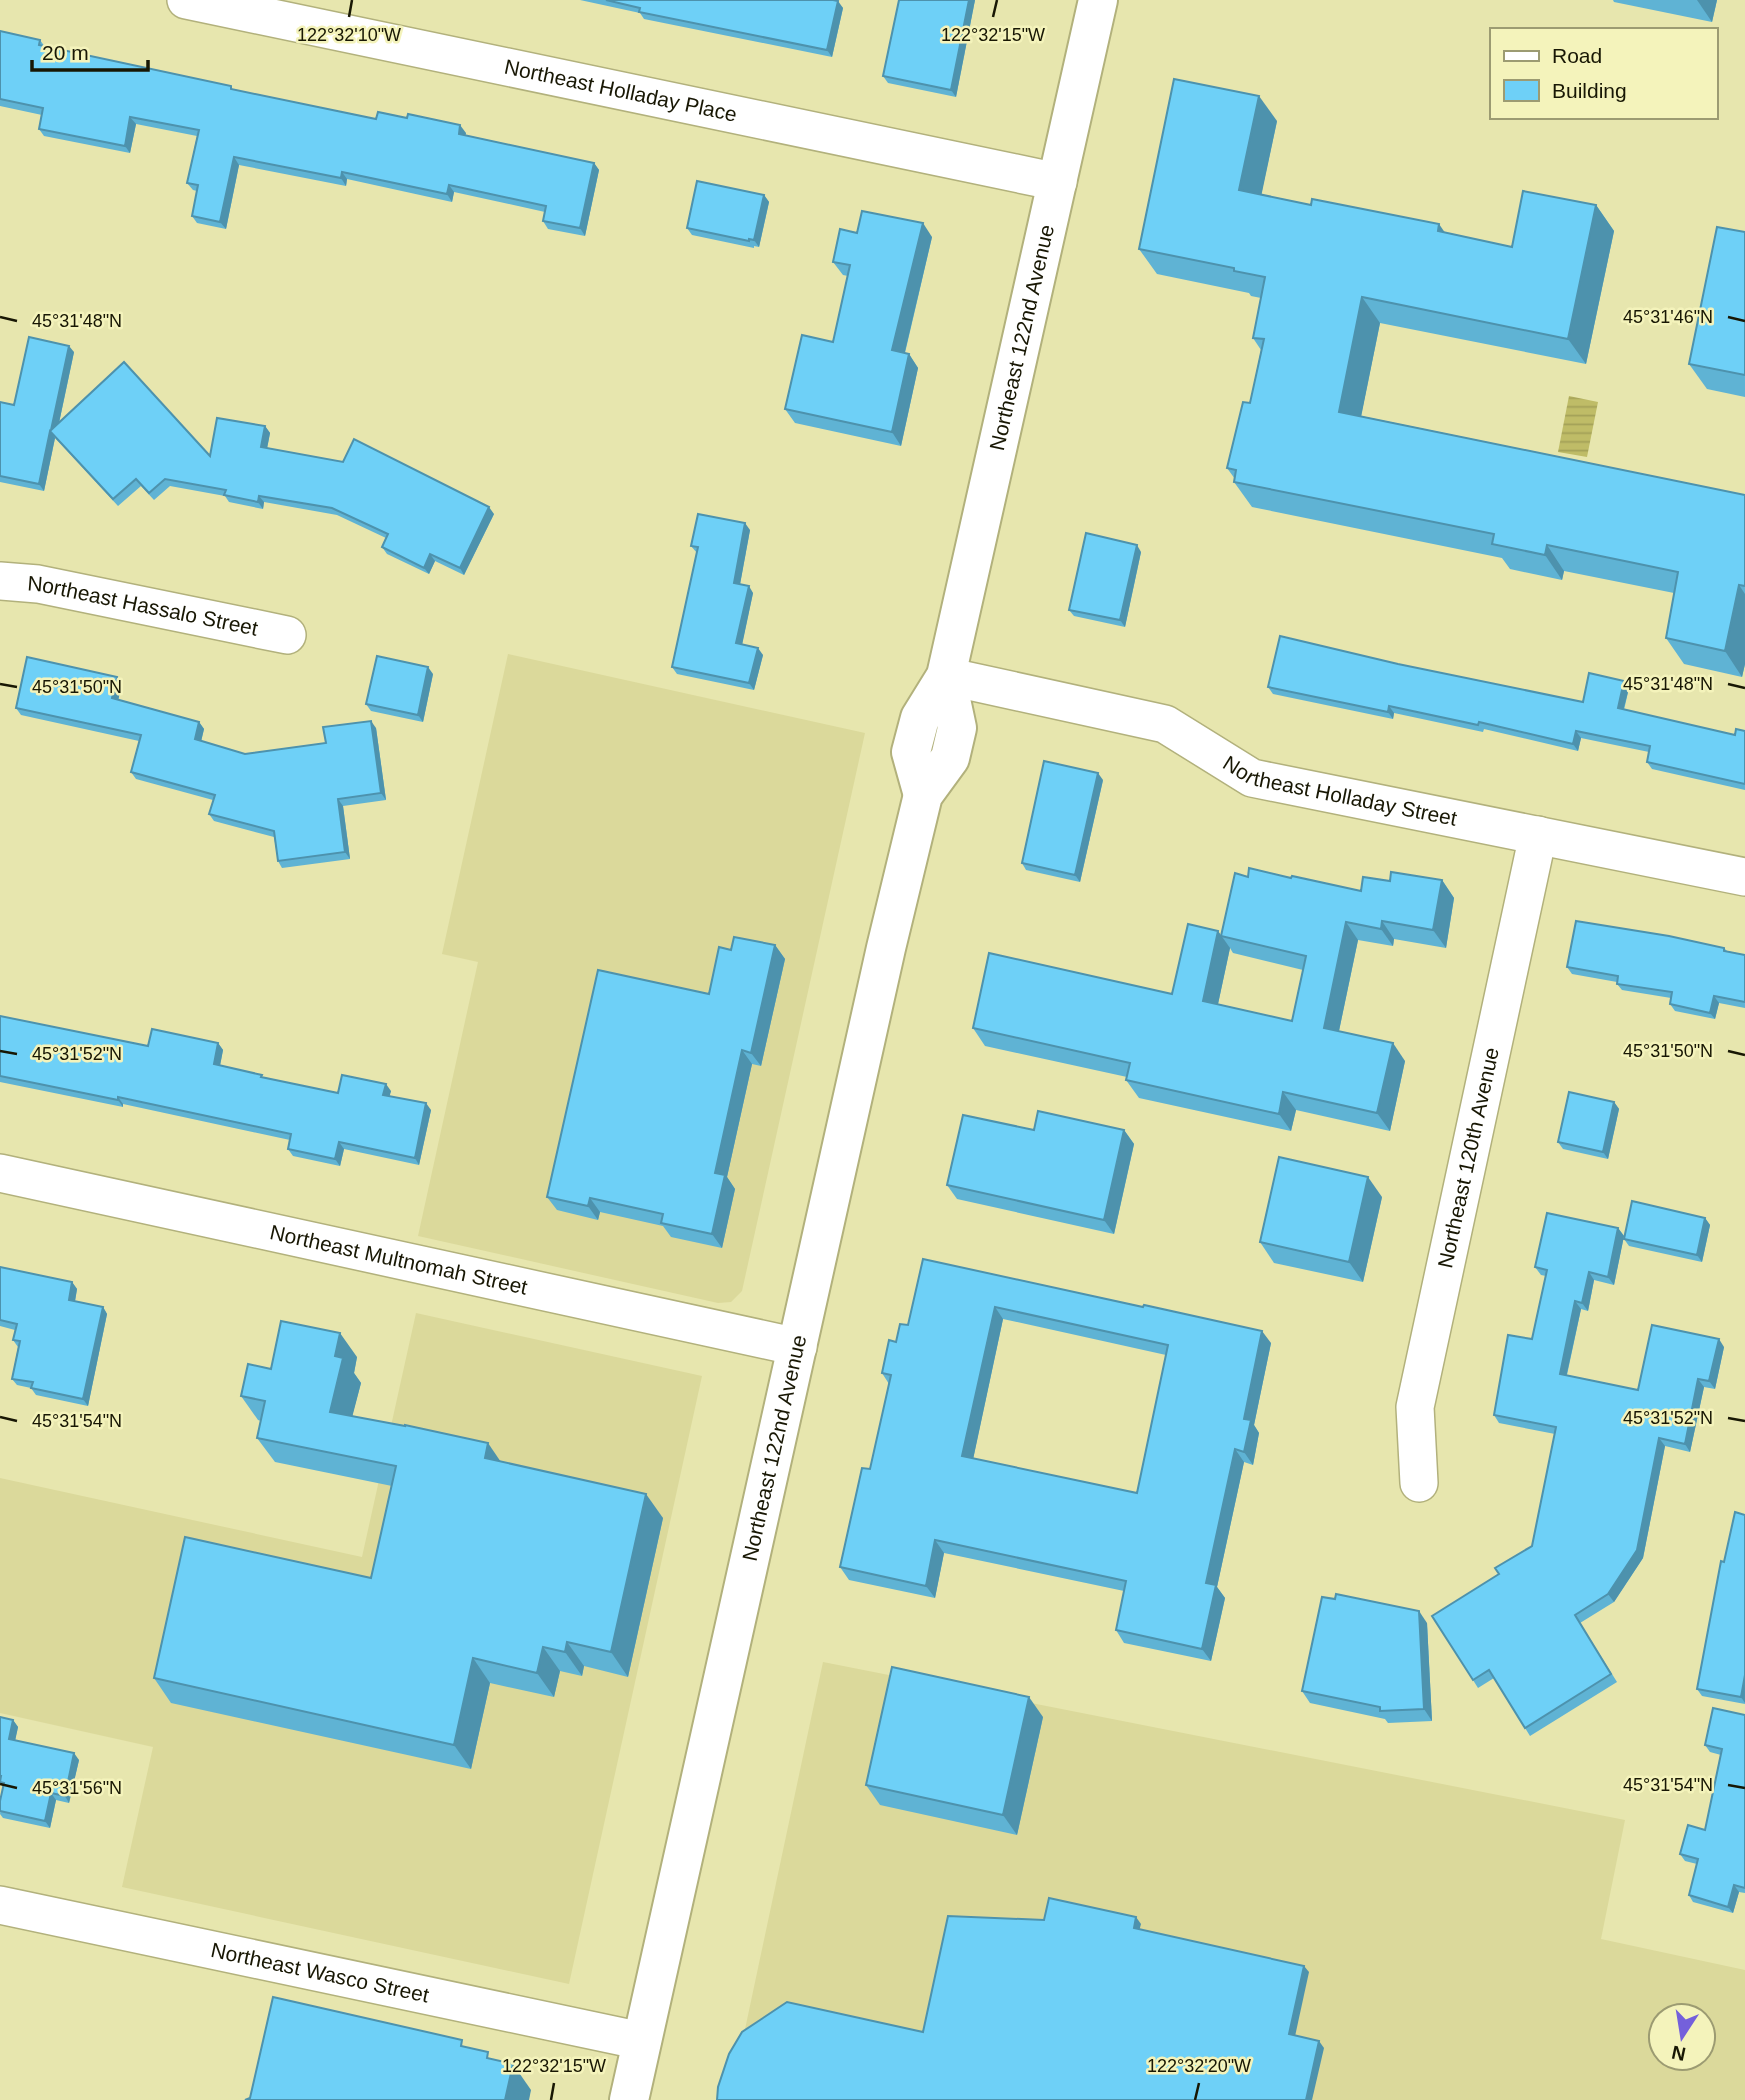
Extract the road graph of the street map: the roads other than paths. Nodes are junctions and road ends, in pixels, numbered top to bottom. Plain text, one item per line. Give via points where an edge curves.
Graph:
1 (186, 0) edge
2 (1098, 0) edge
3 (1058, 182) junction
4 (0, 581) edge
5 (287, 635) dead end
6 (946, 676) junction
7 (1538, 835) junction
8 (1745, 877) edge
9 (0, 1173) edge
10 (798, 1348) junction
11 (1419, 1483) dead end
12 (0, 1905) edge
13 (642, 2041) junction
14 (629, 2100) edge

1 - 3 street, Northeast Holladay Place
2 - 3 main road, Northeast 122nd Avenue
3 - 6 main road, Northeast 122nd Avenue
4 - 5 street, Northeast Hassalo Street via 37,584
6 - 7 street, Northeast Holladay Street via 1165,724 1252,778
6 - 10 main road, Northeast 122nd Avenue via 957,728 950,758 923,795
7 - 8 street, Northeast Holladay Street
7 - 11 street, Northeast 120th Avenue via 1415,1407
9 - 10 street, Northeast Multnomah Street
10 - 13 main road, Northeast 122nd Avenue
12 - 13 street, Northeast Wasco Street
13 - 14 main road, Northeast 122nd Avenue

